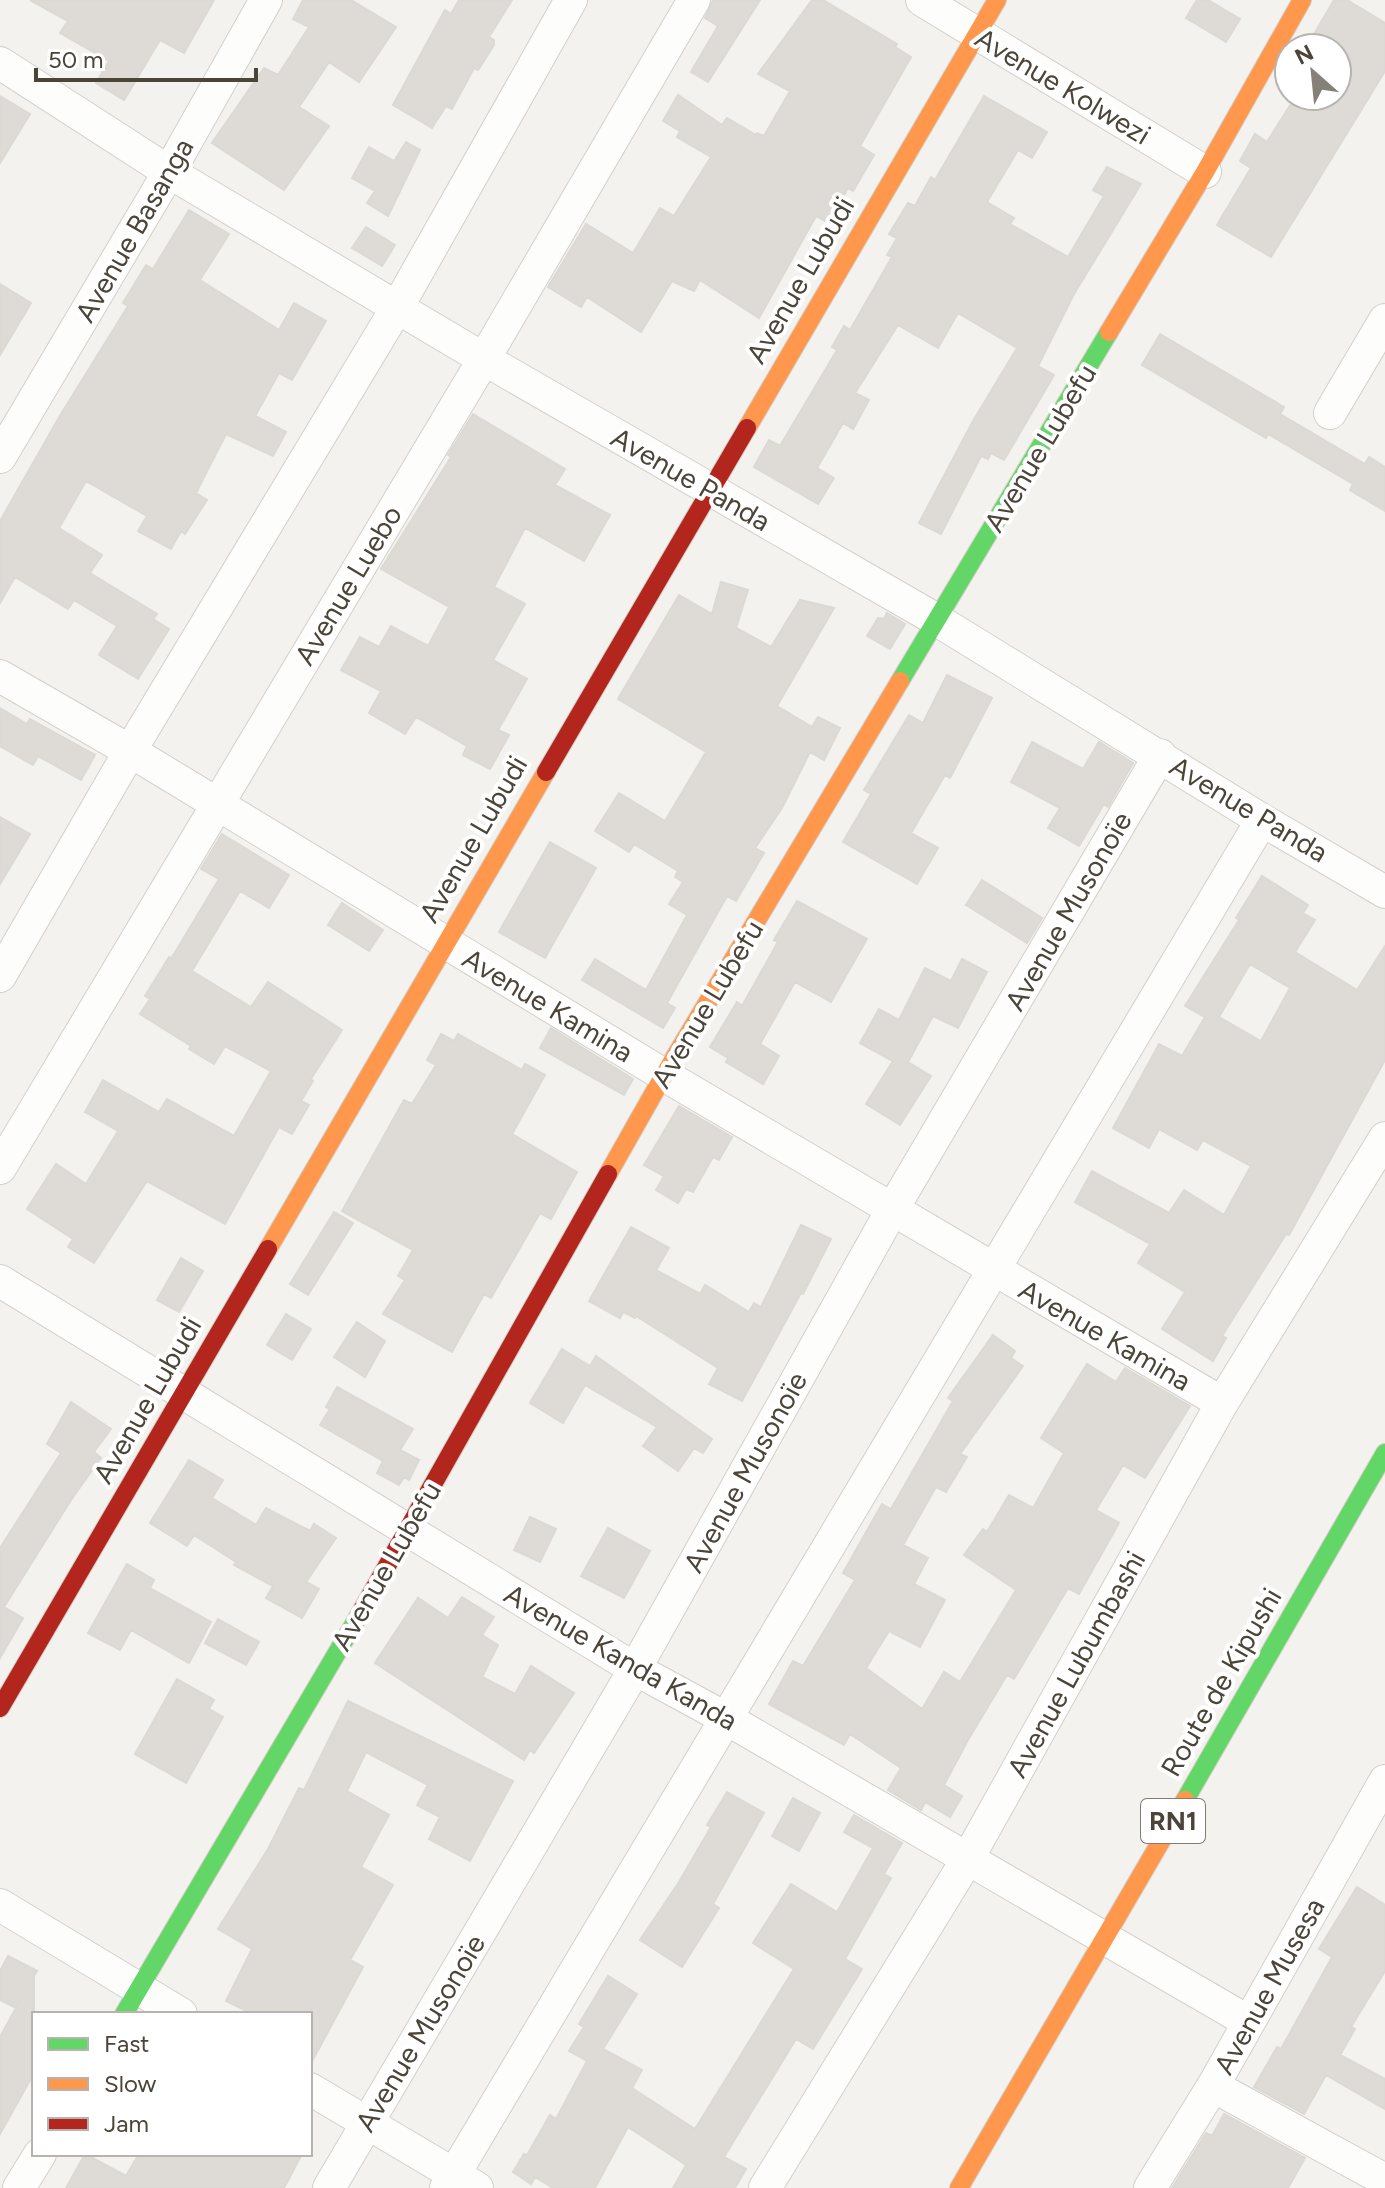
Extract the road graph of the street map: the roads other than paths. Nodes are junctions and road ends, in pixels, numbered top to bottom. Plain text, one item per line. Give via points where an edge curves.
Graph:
1 (266, 0) edge
2 (571, 0) edge
3 (694, 0) edge
4 (922, 0) edge
5 (997, 0) edge
6 (1302, 0) edge
7 (977, 34) junction
8 (0, 63) edge
9 (169, 172) junction
10 (1205, 172) junction
11 (398, 306) junction
12 (1385, 320) edge
13 (484, 359) junction
14 (1330, 413) dead end
15 (0, 457) edge
16 (709, 490) junction
17 (937, 620) junction
18 (0, 676) edge
19 (130, 751) junction
20 (1160, 755) junction
21 (217, 806) junction
22 (1262, 820) junction
23 (1385, 892) edge
24 (444, 943) junction
25 (0, 976) edge
26 (664, 1075) junction
27 (1385, 1138) edge
28 (0, 1168) edge
29 (892, 1210) junction
30 (994, 1271) junction
31 (0, 1281) edge
32 (184, 1392) junction
33 (1222, 1403) junction
34 (1385, 1453) edge
35 (409, 1530) junction
36 (635, 1669) junction
37 (0, 1708) edge
38 (727, 1719) junction
39 (1385, 1781) edge
40 (967, 1860) junction
41 (0, 1905) edge
42 (1106, 1938) junction
43 (131, 2002) edge
44 (173, 2012) edge
45 (1249, 2022) junction
46 (1213, 2086) junction
47 (312, 2090) edge
48 (368, 2122) junction
49 (39, 2156) edge
50 (1385, 2180) edge
51 (459, 2183) edge
52 (19, 2188) edge
53 (329, 2188) edge
54 (765, 2188) edge
55 (959, 2188) edge
56 (1150, 2188) edge

1 - 9 street, Avenue Basanga
2 - 11 street
3 - 13 street, Avenue Luebo
4 - 7 street, Avenue Kolwezi
5 - 7 main road, Avenue Lubudi
6 - 10 main road, Avenue Lubefu
7 - 10 street, Avenue Kolwezi
7 - 16 main road, Avenue Lubudi
8 - 9 street, Avenue Panda
9 - 11 street, Avenue Panda
9 - 15 street, Avenue Basanga
10 - 17 main road, Avenue Lubefu
11 - 13 street, Avenue Panda
11 - 19 street
12 - 14 street
13 - 16 street, Avenue Panda
13 - 21 street, Avenue Luebo
16 - 17 street, Avenue Panda
16 - 24 main road, Avenue Lubudi
17 - 20 street, Avenue Panda
17 - 26 main road, Avenue Lubefu
18 - 19 street, Avenue Kamina
19 - 21 street, Avenue Kamina
19 - 25 street
20 - 22 street, Avenue Panda
20 - 29 street, Avenue Musonoïe
21 - 24 street, Avenue Kamina
21 - 28 street, Avenue Luebo
22 - 23 street, Avenue Panda
22 - 30 street
24 - 26 street, Avenue Kamina
24 - 32 main road, Avenue Lubudi
26 - 29 street, Avenue Kamina
26 - 35 main road, Avenue Lubefu
27 - 33 street, Avenue Lubumbashi
29 - 30 street, Avenue Kamina
29 - 36 street, Avenue Musonoïe
30 - 33 street, Avenue Kamina
30 - 38 street
31 - 32 street, Avenue Kanda Kanda
32 - 35 street, Avenue Kanda Kanda
32 - 37 main road, Avenue Lubudi
33 - 40 street, Avenue Lubumbashi
34 - 42 main road, Route de Kipushi / RN1
35 - 36 street, Avenue Kanda Kanda
35 - 43 main road, Avenue Lubefu
36 - 38 street, Avenue Kanda Kanda
36 - 48 street, Avenue Musonoïe
38 - 40 street, Avenue Kanda Kanda
38 - 51 street
39 - 45 street, Avenue Musesa
40 - 42 street, Avenue Kanda Kanda
40 - 54 street, Avenue Lubumbashi
41 - 43 street
42 - 45 street, Avenue Kanda Kanda
42 - 55 main road, Route de Kipushi / RN1
43 - 44 street
45 - 46 street, Avenue Musesa
46 - 50 street
46 - 56 street, Avenue Musesa
47 - 48 street
48 - 51 street
48 - 53 street, Avenue Musonoïe
49 - 52 street

